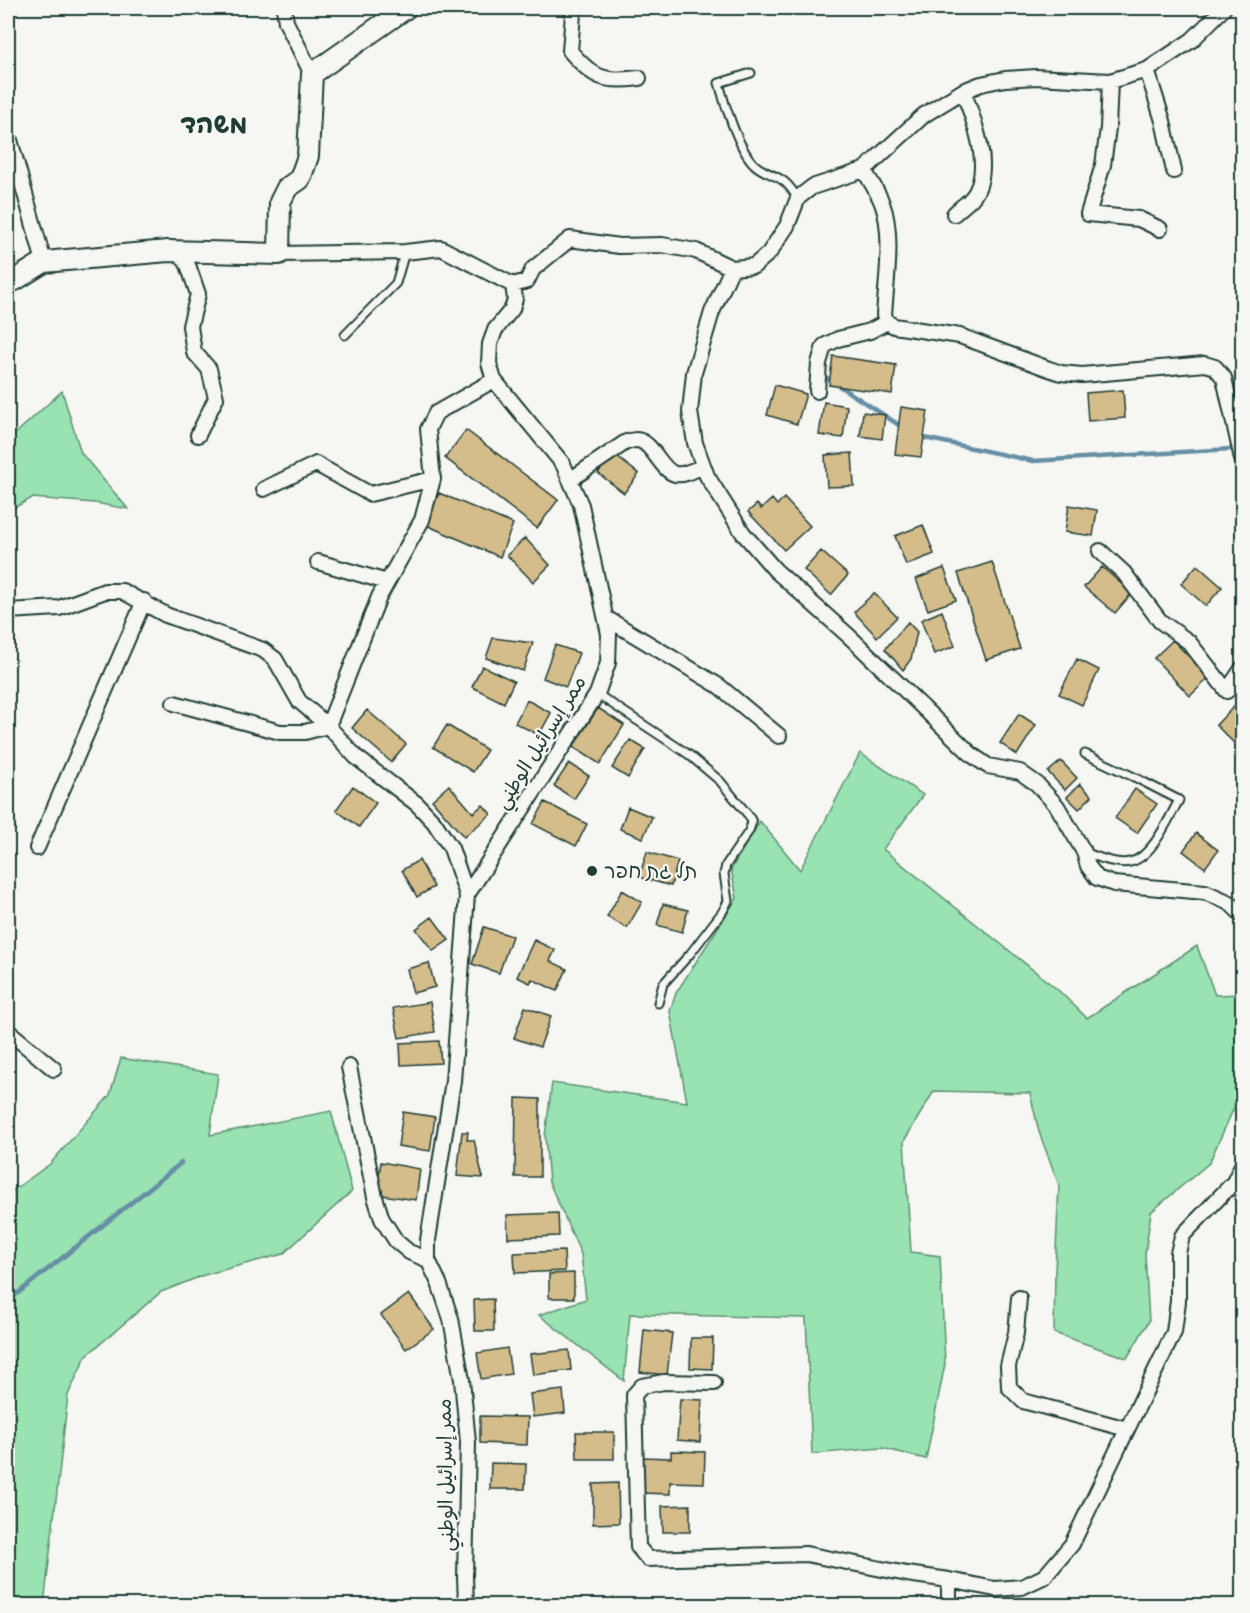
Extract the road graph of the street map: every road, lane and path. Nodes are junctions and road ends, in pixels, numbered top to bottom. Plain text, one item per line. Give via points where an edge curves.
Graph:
1 (284, 8) edge
2 (406, 8) edge
3 (576, 8) edge
4 (1224, 8) edge
5 (1147, 70) junction
6 (751, 73) dead end
7 (312, 74) junction
8 (639, 78) dead end
9 (1110, 81) junction
10 (963, 91) junction
11 (8, 135) edge
12 (864, 170) junction
13 (1174, 171) dead end
14 (798, 198) junction
15 (954, 214) dead end
16 (1160, 229) dead end
17 (179, 251) junction
18 (405, 252) junction
19 (279, 254) junction
20 (44, 262) junction
21 (732, 268) junction
22 (8, 282) edge
23 (513, 285) junction
24 (887, 322) junction
25 (345, 335) dead end
26 (494, 380) junction
27 (817, 391) dead end
28 (198, 435) dead end
29 (1242, 459) edge
30 (704, 466) junction
31 (433, 479) junction
32 (570, 480) junction
33 (264, 489) dead end
34 (1100, 550) dead end
35 (318, 562) dead end
36 (387, 582) junction
37 (144, 601) junction
38 (8, 610) edge
39 (606, 618) junction
40 (1242, 669) edge
41 (597, 694) junction
42 (174, 703) dead end
43 (328, 726) junction
44 (780, 736) dead end
45 (1085, 754) dead end
46 (37, 848) dead end
47 (1084, 852) junction
48 (467, 894) junction
49 (1242, 915) edge
50 (658, 1003) dead end
51 (8, 1031) edge
52 (349, 1067) dead end
53 (54, 1069) dead end
54 (1242, 1165) edge
55 (428, 1260) junction
56 (1019, 1298) dead end
57 (714, 1383) dead end
58 (1127, 1429) junction
59 (949, 1580) junction
60 (466, 1605) edge
61 (949, 1605) edge

1 - 7 street via 286,22
2 - 7 street
3 - 8 street via 570,51 584,68 618,81
4 - 5 street via 1192,40
5 - 9 street
5 - 13 street
6 - 14 lane via 719,83 723,100 753,163 784,181
7 - 19 street via 308,156 300,179 287,188 280,202
9 - 10 street via 1036,77 989,82
9 - 16 street via 1103,165 1088,214 1139,219
10 - 12 street via 924,115
10 - 15 street via 981,150 982,175 973,198
11 - 20 street
12 - 14 street via 812,187
12 - 24 street via 883,204 887,226
14 - 21 street via 787,226 769,253 754,266
17 - 19 street
17 - 20 street
17 - 28 street via 198,294 190,326 194,352 209,369 216,398
18 - 19 street
18 - 23 street via 441,248
18 - 25 lane via 396,283
20 - 22 street
21 - 23 street via 696,250 570,239 533,269 527,281
21 - 30 street via 712,312 694,373 690,412
23 - 26 street via 512,309 495,330 490,344 489,363
24 - 27 street via 824,346
24 - 29 street via 960,336 1062,373 1082,375 1205,364 1215,367 1224,378
26 - 31 street via 436,413 428,429
26 - 32 street, ممر إسرائيل الوطني via 563,464
30 - 32 street via 676,474 636,440 626,442
30 - 47 street via 743,533 775,570 972,755 988,766 1020,772 1037,784 1057,806
31 - 33 street via 370,494 316,464
31 - 36 street via 422,520
32 - 39 street, ممر إسرائيل الوطني via 581,505
34 - 40 street via 1124,573 1160,621 1189,642 1227,691
35 - 36 street
36 - 43 street
37 - 38 street via 122,591 105,591 59,608
37 - 43 street via 166,615 263,650 275,659 299,701
37 - 46 street
39 - 41 street, ممر إسرائيل الوطني via 608,663
39 - 44 street via 719,686
41 - 48 street, ممر إسرائيل الوطني
41 - 50 lane via 688,754 720,781 752,822 726,865 728,901 723,911 663,984
42 - 43 street via 280,732
43 - 48 street via 356,757 434,822 451,848
45 - 47 lane via 1179,800 1142,857 1115,862
47 - 49 street via 1097,878 1114,884 1205,892 1230,903
48 - 55 street, ممر إسرائيل الوطني via 453,1081
51 - 53 street
52 - 55 street via 382,1219 396,1241
54 - 58 street via 1234,1182 1182,1236 1174,1332
55 - 60 street, ممر إسرائيل الوطني via 451,1319 462,1380 468,1442
56 - 58 street via 1017,1333 1008,1366 1009,1387 1023,1401
57 - 59 street via 664,1382 642,1386 634,1395 638,1546 648,1559 806,1554
58 - 59 street via 1071,1544 1045,1576 1022,1587 995,1589
59 - 61 street

